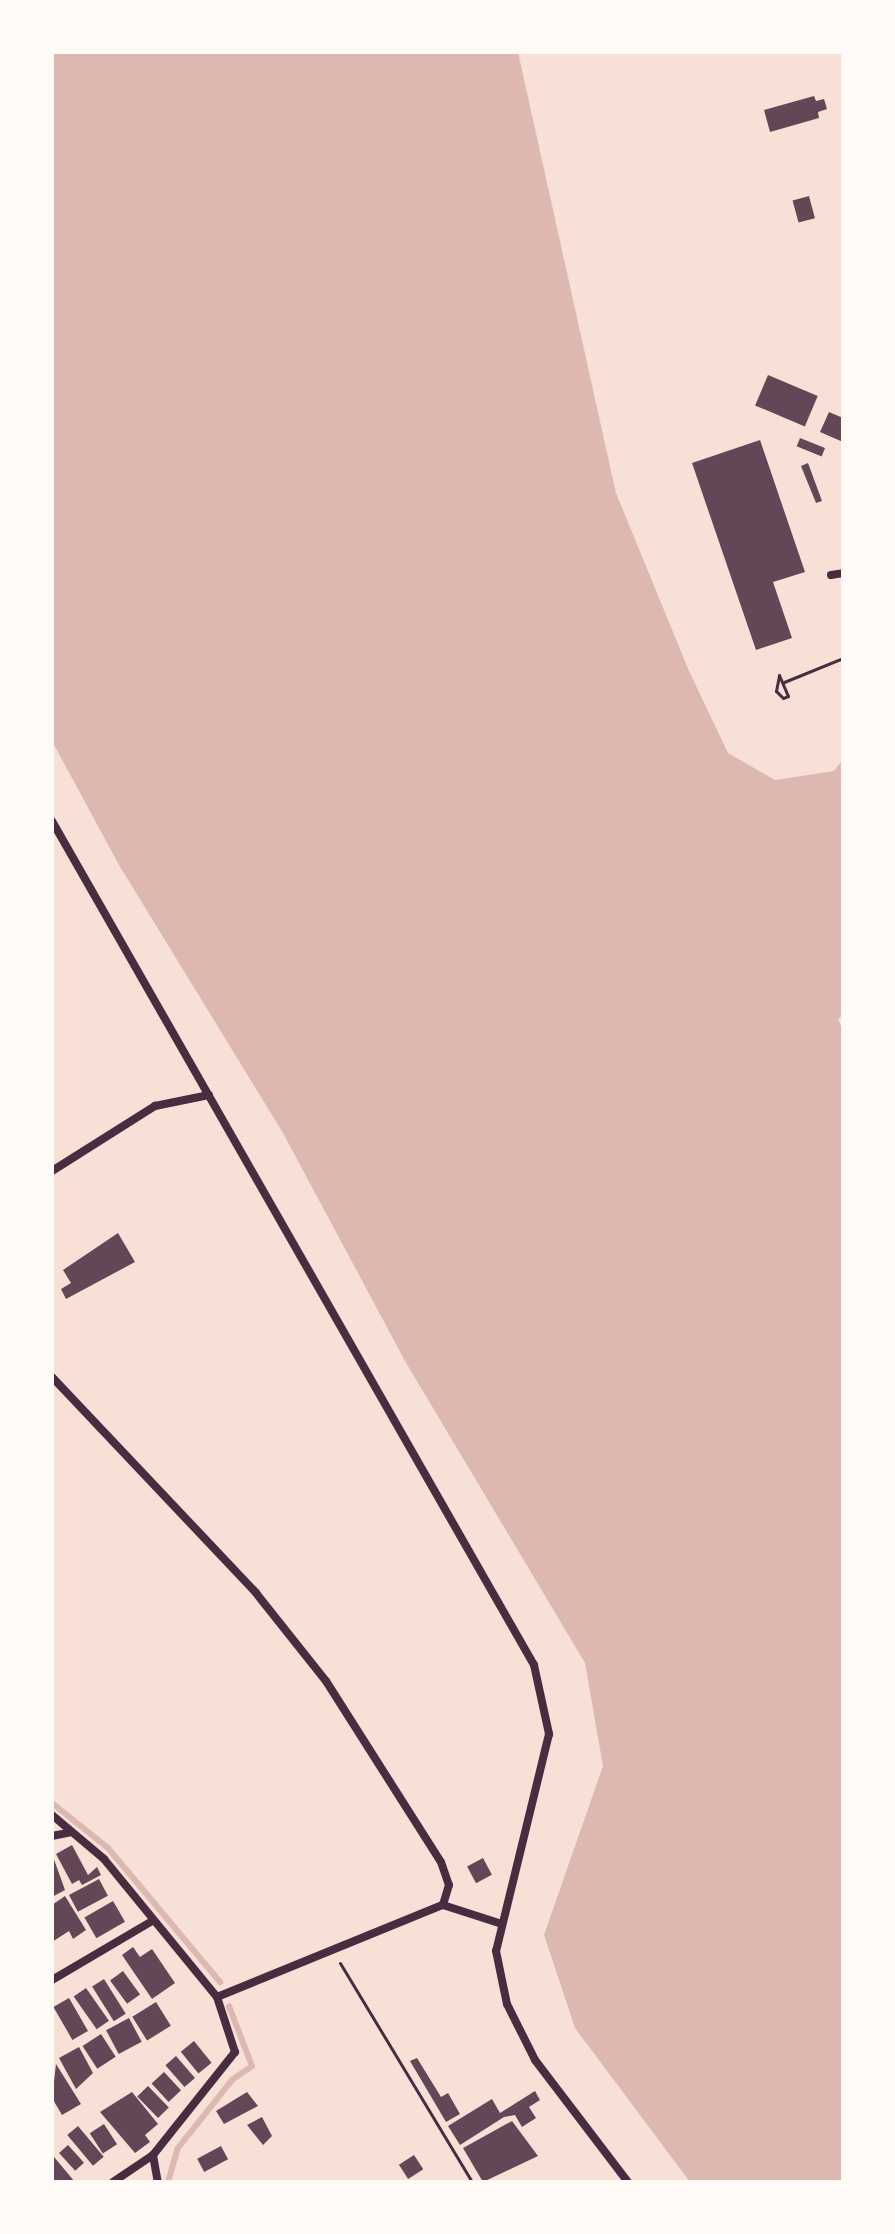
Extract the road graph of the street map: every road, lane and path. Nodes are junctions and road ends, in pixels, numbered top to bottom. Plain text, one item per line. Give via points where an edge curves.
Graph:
1 (843, 573) edge
2 (831, 575) dead end
3 (843, 658) edge
4 (784, 682) junction
5 (52, 821) edge
6 (209, 1095) junction
7 (52, 1171) edge
8 (52, 1377) edge
9 (52, 1815) edge
10 (72, 1832) junction
11 (52, 1836) edge
12 (443, 1905) junction
13 (152, 1921) junction
14 (502, 1924) junction
15 (332, 1950) junction
16 (52, 1980) edge
17 (217, 1997) junction
18 (153, 2155) junction
19 (113, 2182) edge
20 (158, 2182) edge
21 (472, 2182) edge
22 (628, 2182) edge

1 - 2 street
3 - 4 path
4 - 4 path via 788,696 783,698 776,691 779,675
5 - 6 street
6 - 7 street via 155,1106
6 - 14 street via 534,1665 549,1734
8 - 12 street via 256,1593 326,1681 441,1862 449,1885
9 - 10 street
10 - 11 street
10 - 13 street via 104,1859
12 - 14 street
12 - 15 street
13 - 16 street
13 - 17 street
14 - 22 street via 496,1951 514,2018 535,2060
15 - 17 street
15 - 21 path
17 - 18 street via 235,2052
18 - 19 street
18 - 20 street

